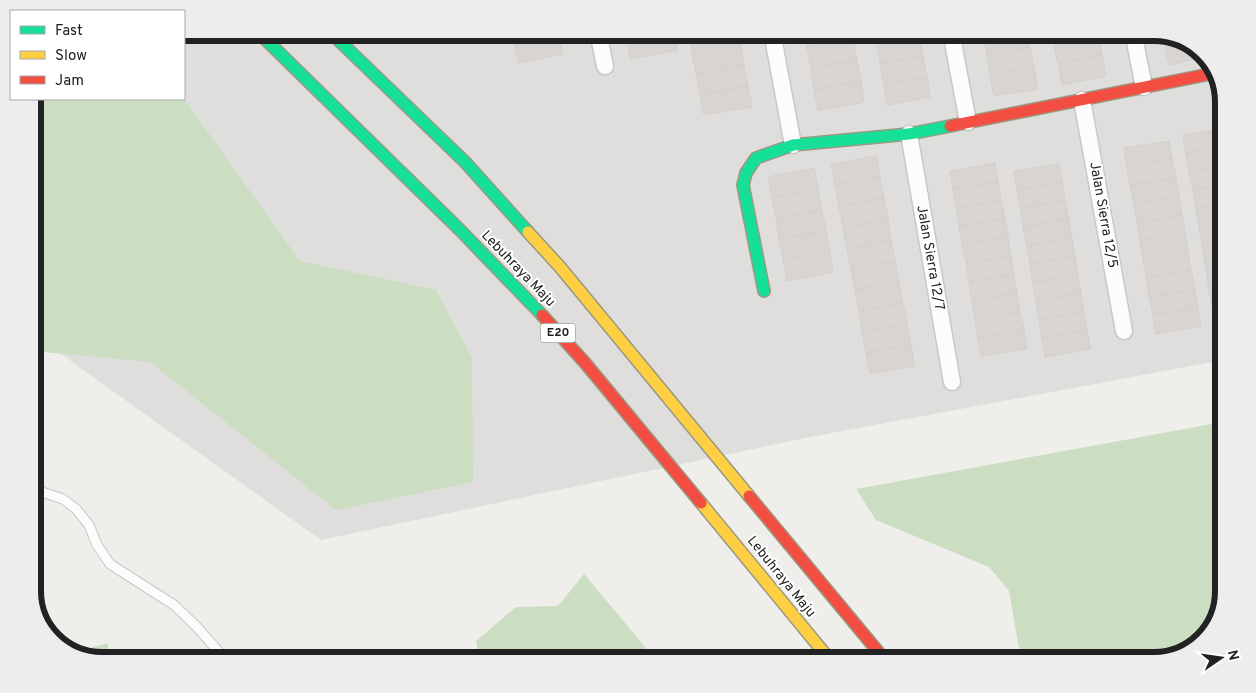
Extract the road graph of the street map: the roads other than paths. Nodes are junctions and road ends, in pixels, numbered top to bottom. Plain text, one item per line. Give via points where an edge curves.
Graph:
1 (267, 41) edge
2 (339, 41) edge
3 (600, 41) edge
4 (774, 41) edge
5 (953, 41) edge
6 (1135, 41) edge
7 (605, 66) dead end
8 (1208, 74) edge
9 (1144, 87) junction
10 (1082, 100) junction
11 (968, 122) junction
12 (909, 134) junction
13 (793, 145) junction
14 (764, 291) dead end
15 (1124, 331) dead end
16 (952, 382) dead end
17 (41, 492) edge
18 (219, 652) edge
19 (823, 652) edge
20 (878, 652) edge

1 - 19 main road, Lebuhraya Maju / E20 via 460,230 567,343
2 - 20 main road, Lebuhraya Maju via 465,162 560,267
3 - 7 street
4 - 13 street
5 - 11 street
6 - 9 street
8 - 9 main road
9 - 10 main road
10 - 11 main road
10 - 15 street, Jalan Sierra 12/5
11 - 12 main road
12 - 13 main road
12 - 16 street, Jalan Sierra 12/7
13 - 14 main road via 756,158 746,173 743,185
17 - 18 lane via 63,499 76,509 89,525 110,564 174,605

